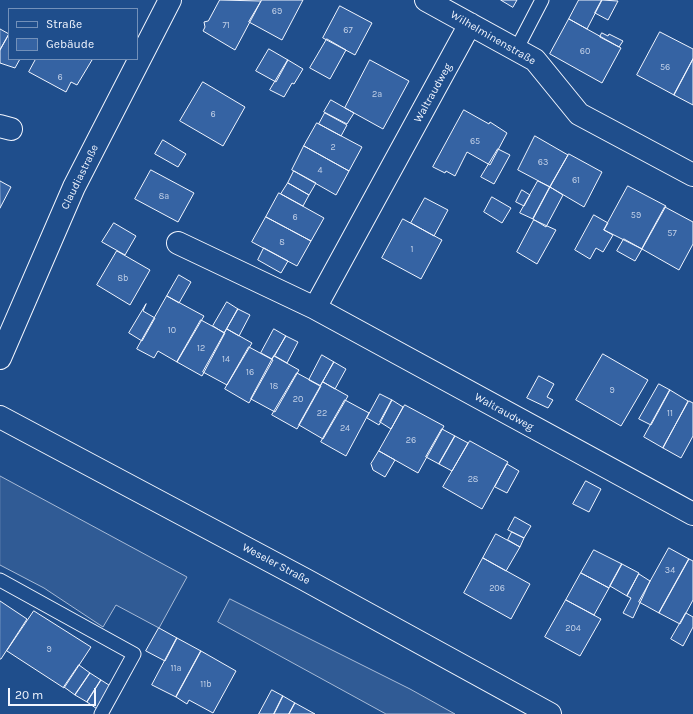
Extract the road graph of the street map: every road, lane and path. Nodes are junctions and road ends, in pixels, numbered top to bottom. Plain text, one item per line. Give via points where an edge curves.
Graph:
1 (170, 0) edge
2 (426, 0) edge
3 (542, 0) edge
4 (470, 24) junction
5 (516, 50) junction
6 (693, 175) edge
7 (178, 244) dead end
8 (315, 308) junction
9 (0, 358) edge
10 (0, 417) edge
11 (693, 514) edge
12 (0, 580) edge
13 (101, 714) edge
14 (550, 714) edge

1 - 9 street, Claudiastraße via 74,186
2 - 4 street, Wilhelminenstraße
3 - 5 lane
4 - 5 street, Wilhelminenstraße
4 - 8 street, Waltraudweg
5 - 6 street, Wilhelminenstraße via 535,60 579,114
7 - 8 street, Waltraudweg
8 - 11 street, Waltraudweg
10 - 14 street, Weseler Straße
12 - 13 lane via 134,654

